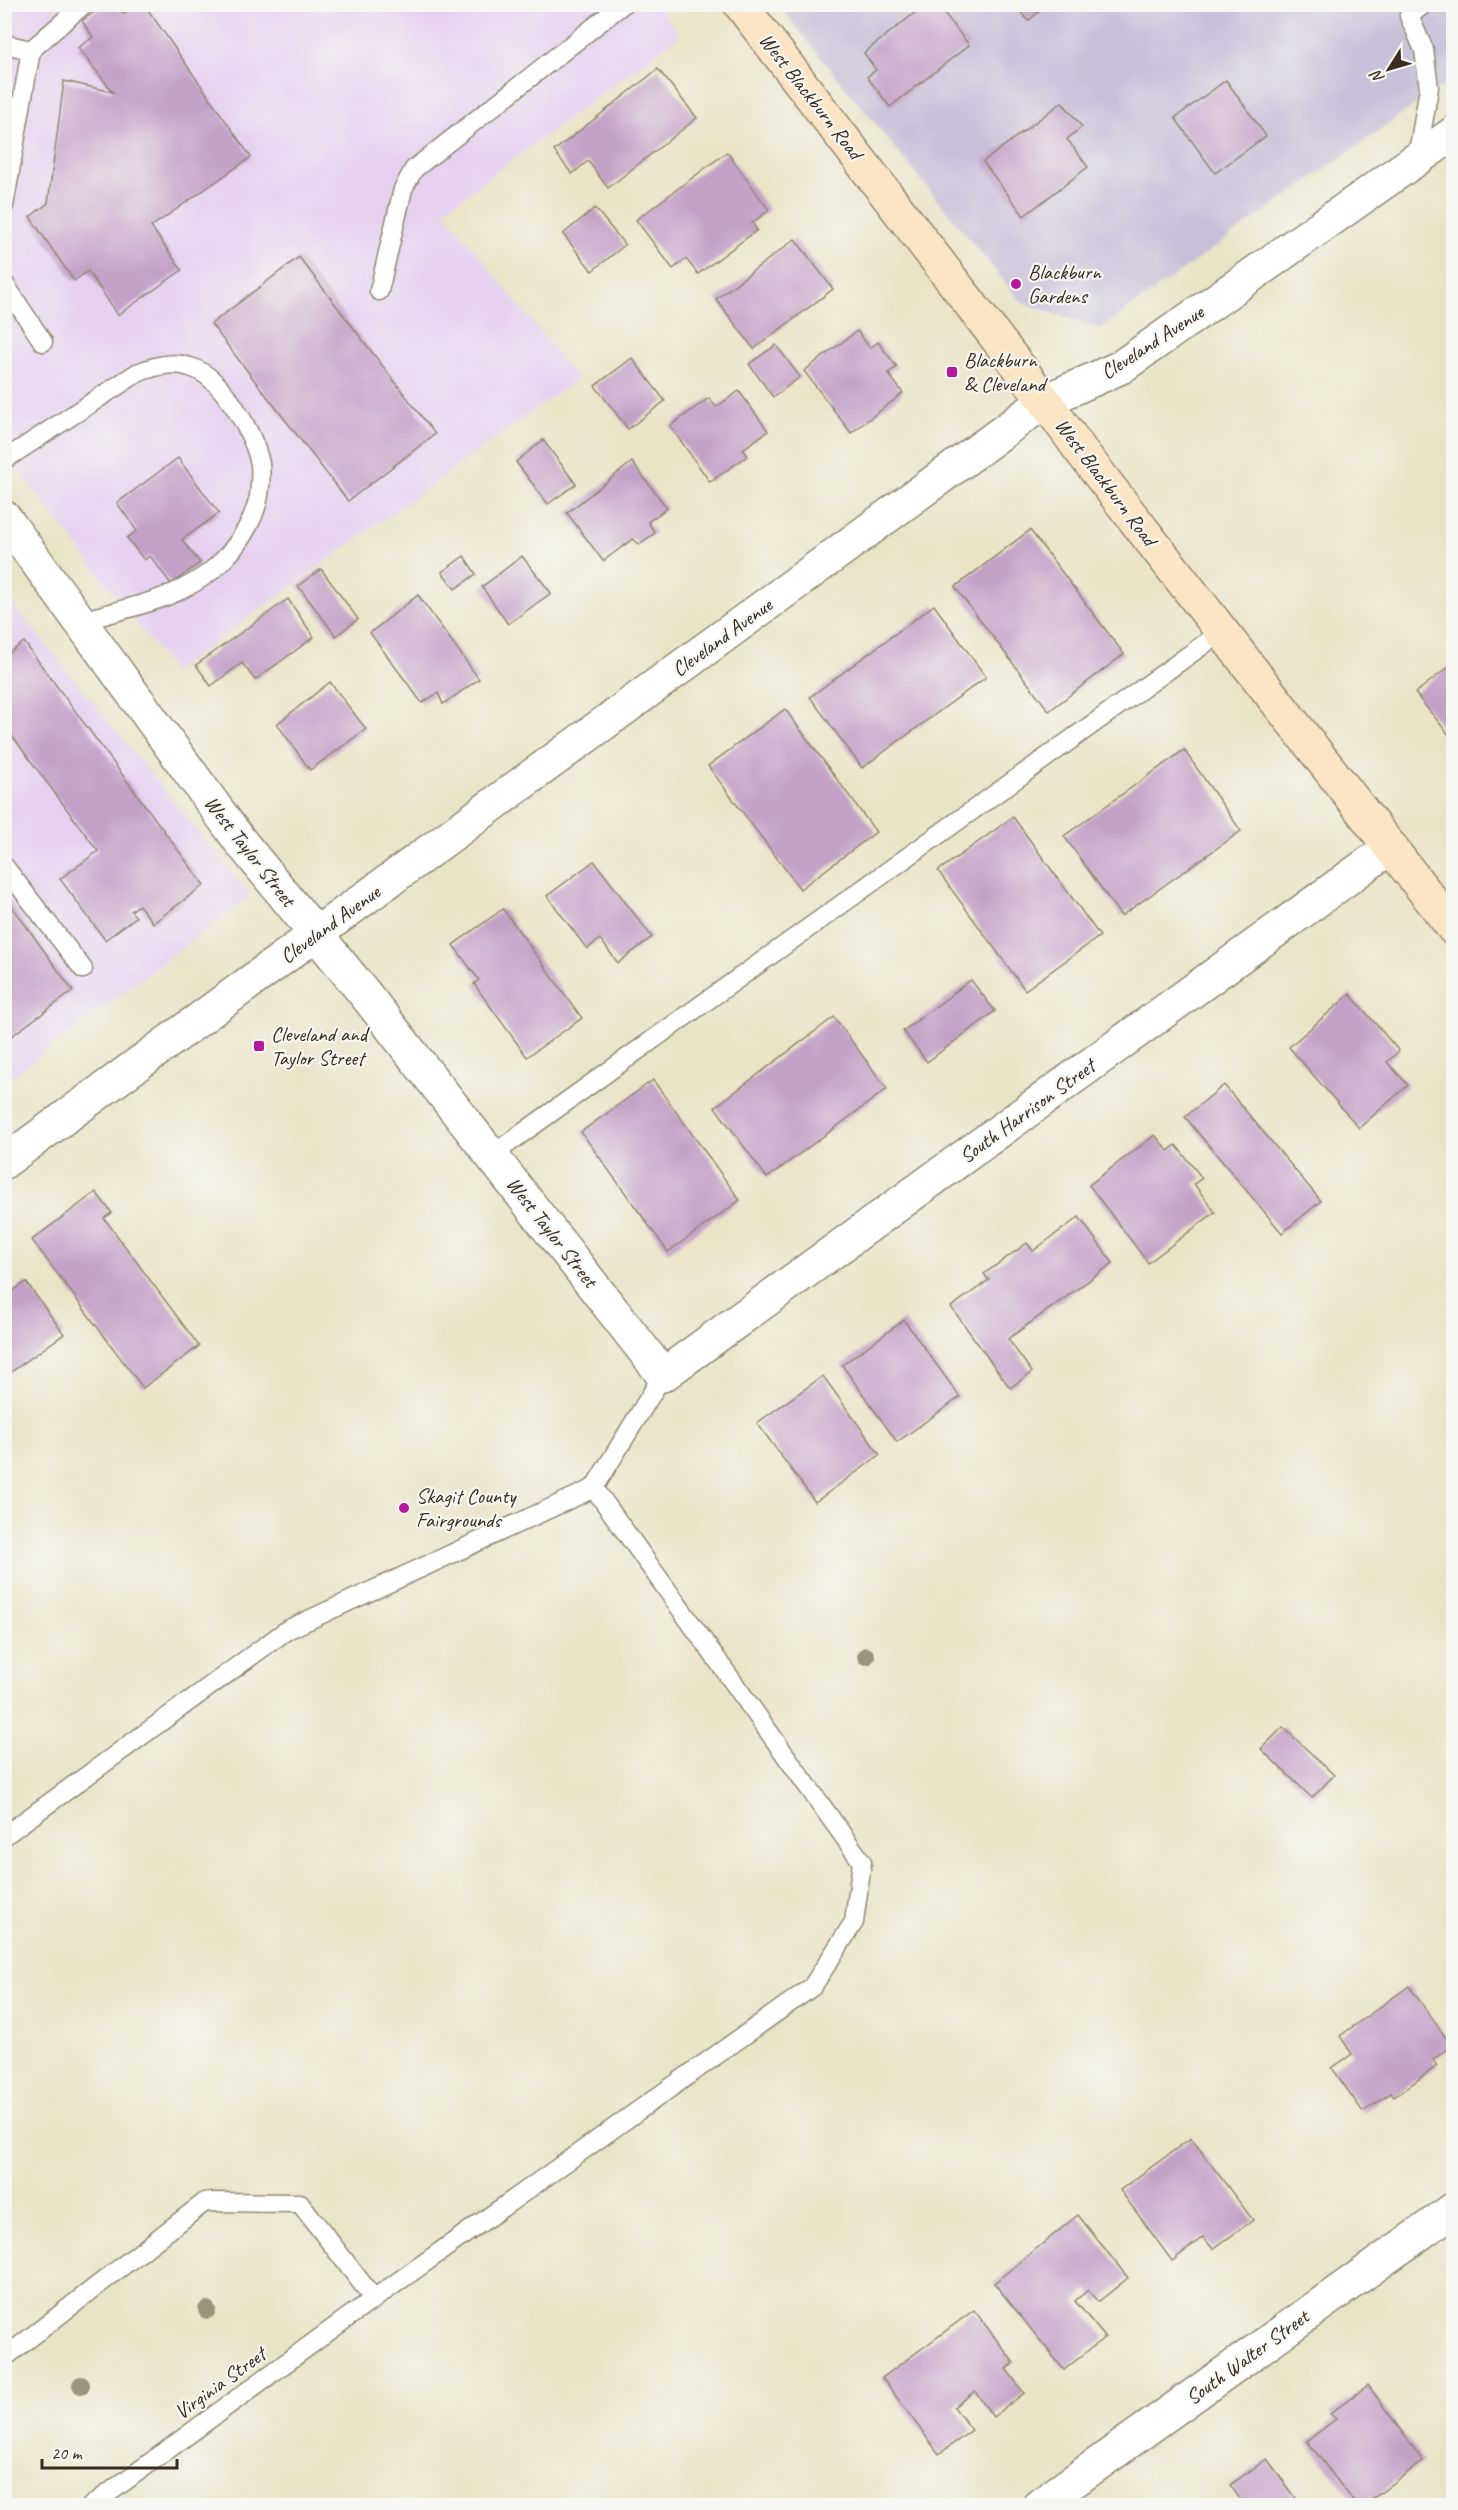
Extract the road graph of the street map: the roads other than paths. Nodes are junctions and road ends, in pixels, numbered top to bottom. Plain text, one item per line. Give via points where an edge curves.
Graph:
1 (84, 4) edge
2 (623, 4) edge
3 (740, 4) edge
4 (1424, 4) edge
5 (1403, 10) edge
6 (4, 44) edge
7 (31, 50) junction
8 (1454, 133) edge
9 (1417, 160) junction
10 (4, 206) edge
11 (4, 284) edge
12 (378, 291) dead end
13 (43, 342) dead end
14 (1045, 401) junction
15 (4, 460) edge
16 (4, 517) edge
17 (78, 622) junction
18 (1221, 632) junction
19 (1391, 847) junction
20 (4, 866) edge
21 (1454, 929) edge
22 (316, 934) junction
23 (83, 969) dead end
24 (492, 1155) junction
25 (4, 1162) edge
26 (663, 1375) junction
27 (594, 1488) junction
28 (4, 1836) edge
29 (1454, 2209) edge
30 (374, 2299) junction
31 (4, 2358) edge
32 (91, 2505) edge
33 (1040, 2505) edge

1 - 7 lane
2 - 12 lane via 414,169 403,189
3 - 14 street, West Blackburn Road
4 - 5 lane
5 - 9 lane via 1424,50 1429,88
6 - 7 lane
7 - 10 lane
8 - 9 street, Cleveland Avenue
9 - 14 street, Cleveland Avenue via 1121,367
11 - 13 lane
14 - 18 street, West Blackburn Road
14 - 22 street, Cleveland Avenue
15 - 17 lane via 137,373 173,364 198,370 220,387 250,435 260,465 259,496 252,519 236,546 192,584 163,598
16 - 17 street, West Taylor Street
17 - 22 street, West Taylor Street via 240,841
18 - 19 street, West Blackburn Road
18 - 24 lane
19 - 21 street, West Blackburn Road
19 - 26 street, South Harrison Street
20 - 23 lane
22 - 24 street, West Taylor Street
22 - 25 street, Cleveland Avenue
24 - 26 street, West Taylor Street
26 - 27 lane
27 - 28 lane via 287,1630
27 - 30 lane, Virginia Street via 862,1862 854,1922 812,1987
29 - 33 street, South Walter Street
30 - 31 lane via 300,2203 205,2202
30 - 32 lane, Virginia Street

